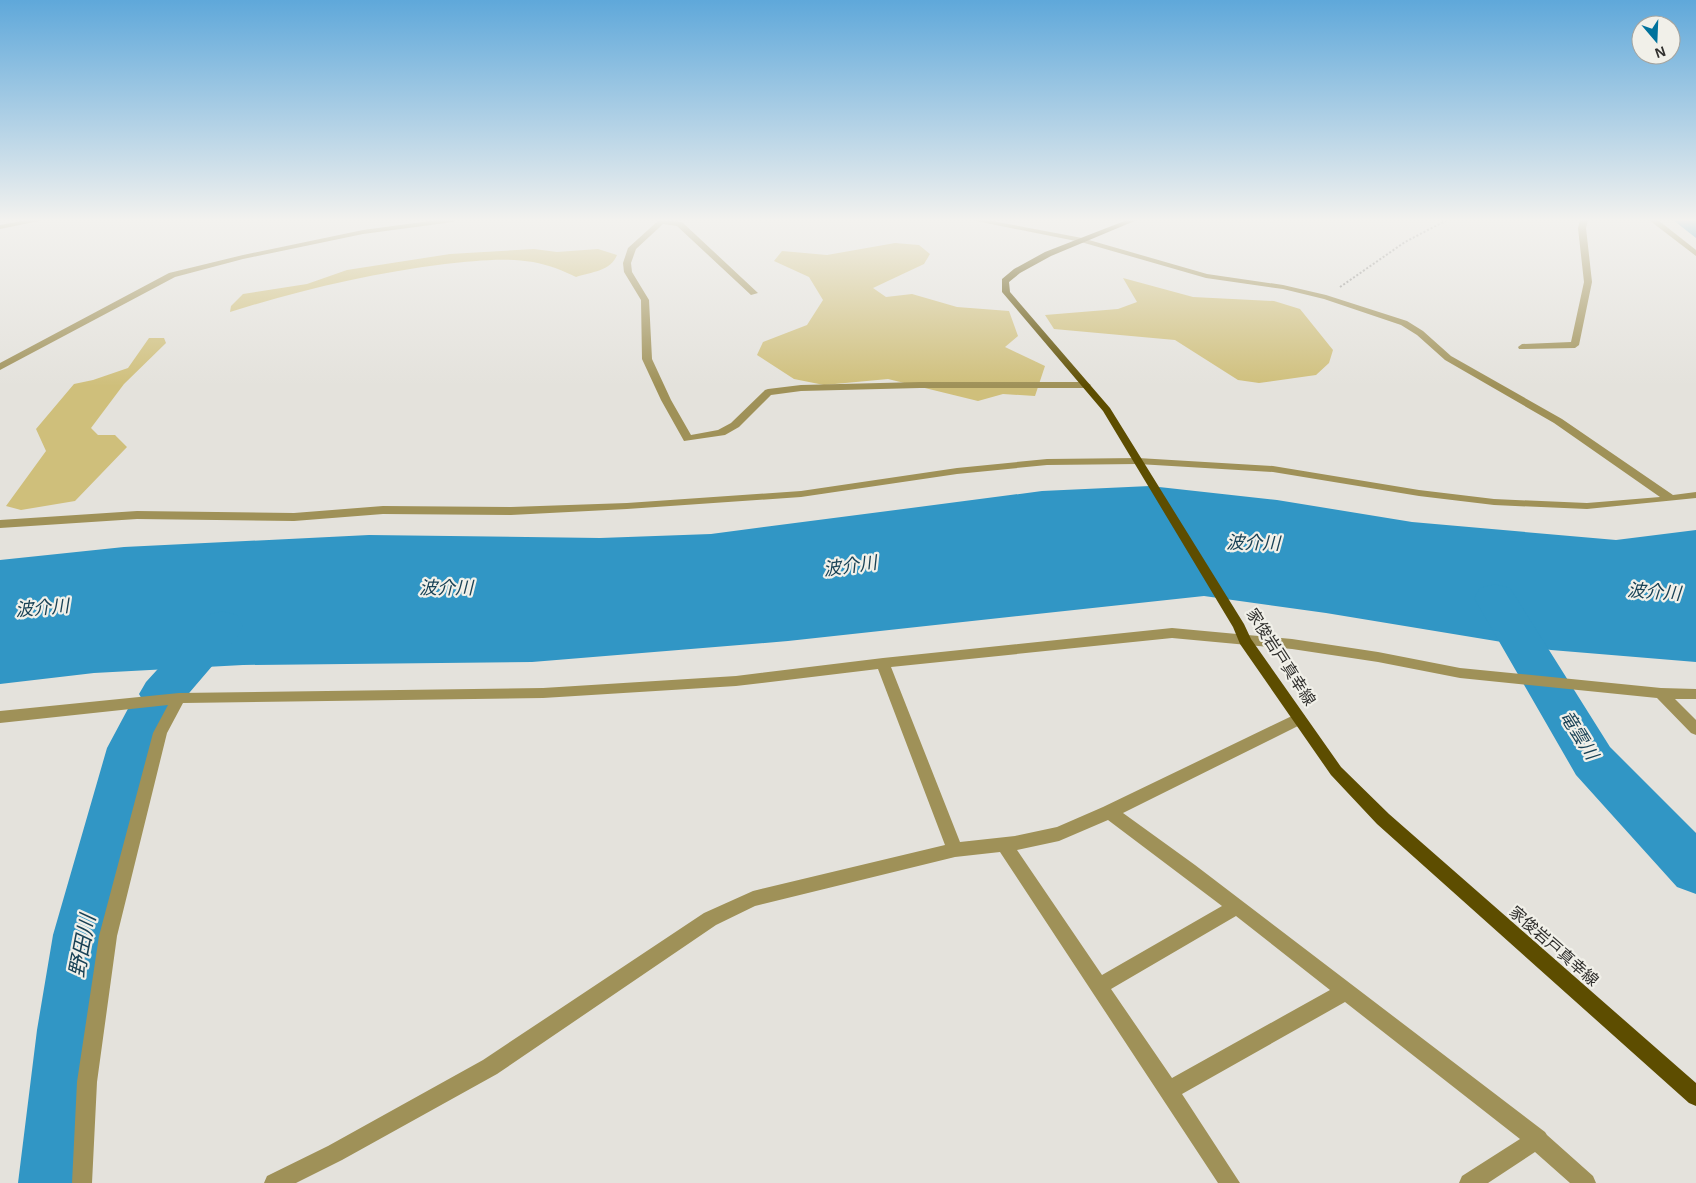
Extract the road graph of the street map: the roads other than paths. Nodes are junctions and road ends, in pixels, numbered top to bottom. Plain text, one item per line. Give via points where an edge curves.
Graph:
1 (172, 275) edge
2 (630, 275) edge
3 (735, 275) edge
4 (1011, 275) edge
5 (1203, 275) edge
6 (1587, 275) edge
7 (754, 293) dead end
8 (1522, 347) dead end
9 (0, 367) edge
10 (1086, 385) junction
11 (1140, 464) junction
12 (1696, 495) edge
13 (1671, 500) junction
14 (0, 524) edge
15 (1242, 634) junction
16 (883, 663) junction
17 (1661, 693) junction
18 (1696, 694) edge
19 (179, 698) junction
20 (0, 717) edge
21 (1299, 720) junction
22 (1696, 729) edge
23 (1109, 812) junction
24 (1004, 844) junction
25 (955, 850) junction
26 (1236, 907) junction
27 (1098, 987) junction
28 (1346, 991) junction
29 (1168, 1091) junction
30 (1696, 1096) edge
31 (1538, 1140) junction
32 (82, 1183) edge
33 (274, 1183) edge
34 (1230, 1183) edge
35 (1469, 1183) edge
36 (1586, 1183) edge

1 - 9 street
2 - 10 street via 645,300 647,359 688,439 721,433 735,425 768,392 920,385
3 - 7 street
4 - 10 main road, 家俊岩戸真幸線 via 1005,281 1006,292
5 - 13 street via 1326,297 1404,323 1448,358 1558,421
6 - 8 street via 1575,344
10 - 11 main road, 家俊岩戸真幸線 via 1107,410
11 - 13 street via 1274,468 1419,493 1494,502 1587,506
11 - 14 street via 1046,462 957,471 801,494 627,506 511,512 383,510 294,517 137,515
11 - 15 main road, 家俊岩戸真幸線
12 - 13 street
15 - 16 street via 1172,633
15 - 17 street via 1460,673
15 - 21 main road, 家俊岩戸真幸線
16 - 19 street via 736,681 543,693
16 - 25 street
17 - 18 street
17 - 22 street
19 - 20 street
19 - 32 street via 160,733 108,936 87,1082
21 - 23 street
21 - 30 main road, 家俊岩戸真幸線 via 1336,771 1382,819
23 - 24 street via 1059,834
23 - 26 street
24 - 25 street
24 - 27 street
25 - 33 street via 753,899 710,919 490,1067 336,1153
26 - 27 street
26 - 28 street
27 - 29 street
28 - 29 street
28 - 31 street
29 - 34 street
31 - 35 street
31 - 36 street

